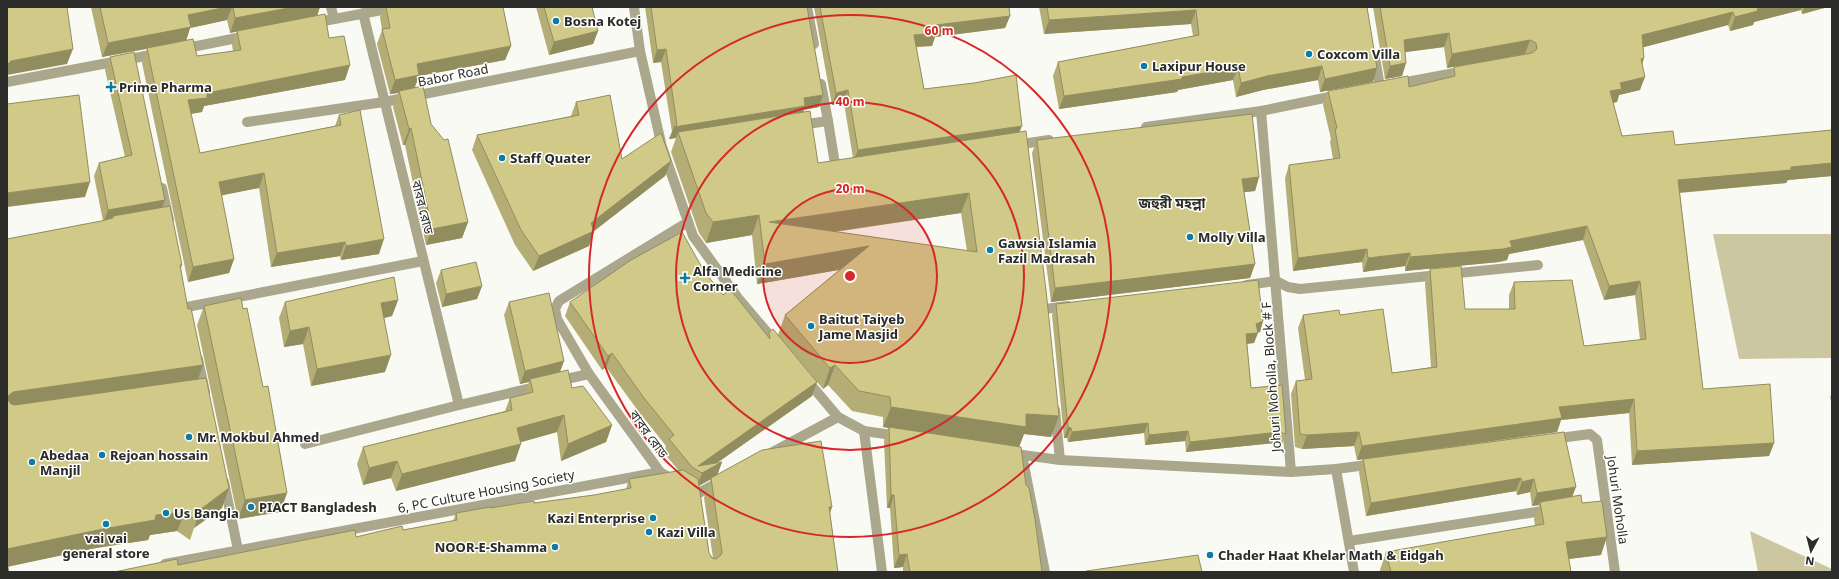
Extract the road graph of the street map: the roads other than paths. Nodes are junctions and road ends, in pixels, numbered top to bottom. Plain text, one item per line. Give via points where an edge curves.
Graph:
1 (331, 7) edge
2 (398, 7) edge
3 (634, 7) edge
4 (807, 7) edge
5 (363, 14) junction
6 (334, 19) junction
7 (303, 25) edge
8 (257, 34) edge
9 (1374, 50) edge
10 (640, 51) junction
11 (816, 53) edge
12 (1472, 70) edge
13 (820, 75) edge
14 (7, 82) edge
15 (1350, 93) edge
16 (384, 102) junction
17 (1261, 111) junction
18 (828, 121) junction
19 (247, 122) dead end
20 (788, 127) edge
21 (1135, 128) edge
22 (1056, 139) edge
23 (1008, 146) edge
24 (856, 169) edge
25 (160, 180) edge
26 (688, 222) junction
27 (171, 233) edge
28 (423, 261) junction
29 (1538, 265) dead end
30 (1276, 281) junction
31 (1238, 286) edge
32 (1076, 305) edge
33 (187, 307) edge
34 (1045, 309) edge
35 (783, 351) edge
36 (196, 352) edge
37 (798, 369) edge
38 (589, 374) junction
39 (1053, 396) edge
40 (208, 405) edge
41 (459, 405) junction
42 (838, 417) junction
43 (864, 431) junction
44 (912, 438) edge
45 (1542, 441) edge
46 (305, 444) dead end
47 (998, 452) edge
48 (1022, 455) junction
49 (764, 458) edge
50 (1060, 460) junction
51 (1384, 462) edge
52 (1336, 469) junction
53 (660, 472) junction
54 (1291, 472) junction
55 (222, 474) edge
56 (730, 476) edge
57 (1558, 509) edge
58 (1349, 541) junction
59 (238, 550) junction
60 (177, 561) junction
61 (154, 565) edge
62 (179, 572) edge
63 (882, 572) edge
64 (1045, 572) edge
65 (1354, 572) edge
66 (1615, 572) edge

1 - 6 street
2 - 5 street
3 - 10 street
4 - 11 street
5 - 6 street
5 - 16 street, বাবর রোড
6 - 7 street
8 - 14 street via 169,51 135,62
9 - 12 street via 1376,87
10 - 16 street, Babor Road
10 - 26 street
13 - 18 street
15 - 17 street
16 - 19 street, Babor Road
16 - 28 street, বাবর রোড
17 - 21 street
17 - 30 street, Johuri Moholla, Block # F
18 - 20 street
18 - 24 street via 835,164 839,168
22 - 23 street via 1024,148
25 - 27 street via 164,219
26 - 35 street via 693,236 738,298
26 - 38 street, বাবর রোড via 559,301 555,309 558,319
28 - 33 street
28 - 41 street, বাবর রোড
29 - 30 street, Johuri Moholla, Block # F via 1300,289
30 - 31 street, Johuri Moholla, Block # F
30 - 54 street, Johuri Moholla, Block # F
32 - 34 street
36 - 40 street via 201,390
37 - 42 street
38 - 41 street
38 - 53 street, বাবর রোড
39 - 50 street
41 - 46 street
42 - 43 street
42 - 49 street
43 - 44 street
43 - 63 street
45 - 66 street, Johuri Moholla via 1590,434 1597,440 1600,502
47 - 48 street
48 - 50 street
48 - 64 street
50 - 54 street
51 - 52 street
52 - 54 street
52 - 58 street
53 - 56 street via 697,498
53 - 59 street, 6, PC Culture Housing Society
55 - 59 street
57 - 58 street
58 - 65 street
59 - 60 street, 6, PC Culture Housing Society
60 - 61 street, 6, PC Culture Housing Society
60 - 62 street

